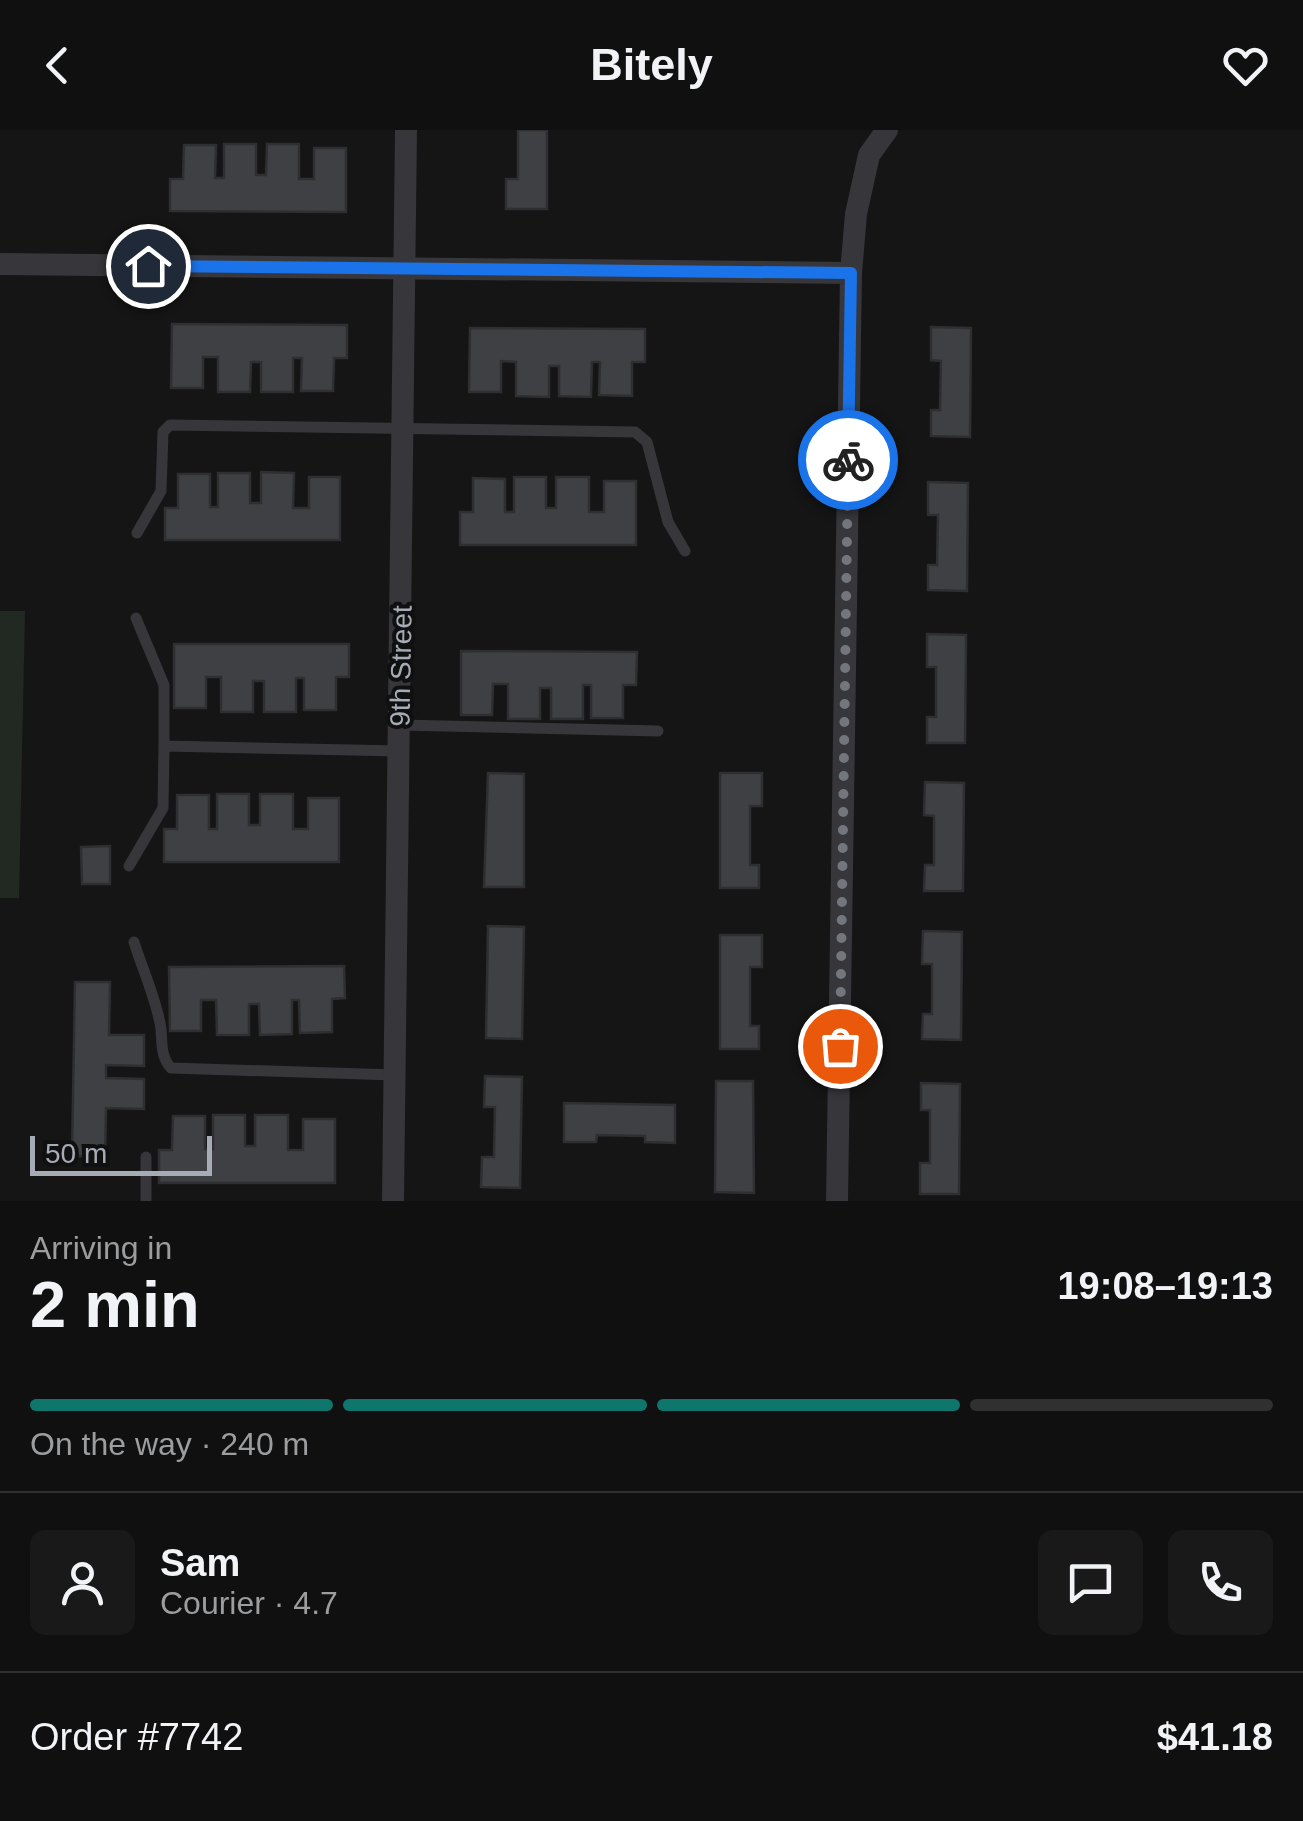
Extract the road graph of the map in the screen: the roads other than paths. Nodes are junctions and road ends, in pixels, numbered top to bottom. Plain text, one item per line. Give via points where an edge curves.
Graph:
1 (406, 130) edge
2 (887, 130) edge
3 (0, 264) edge
4 (406, 268) junction
5 (851, 273) junction
6 (404, 431) junction
7 (137, 533) dead end
8 (685, 552) dead end
9 (136, 618) dead end
10 (400, 725) junction
11 (658, 731) dead end
12 (164, 746) junction
13 (400, 751) junction
14 (128, 866) dead end
15 (134, 942) dead end
16 (395, 1075) junction
17 (146, 1157) dead end
18 (146, 1201) edge
19 (393, 1201) edge
20 (837, 1201) edge

1 - 4 street, 9th Street
2 - 5 street via 869,154
3 - 4 street
4 - 5 street
4 - 6 street, 9th Street
5 - 20 street
6 - 7 lane via 170,425 163,432 162,491
6 - 8 lane via 635,432 647,442 668,522
6 - 10 street, 9th Street
9 - 12 lane via 164,685
10 - 11 lane
10 - 13 street, 9th Street
12 - 13 lane
12 - 14 lane via 163,808
13 - 16 street, 9th Street
15 - 16 lane via 158,1007 170,1068
16 - 19 street, 9th Street
17 - 18 lane

